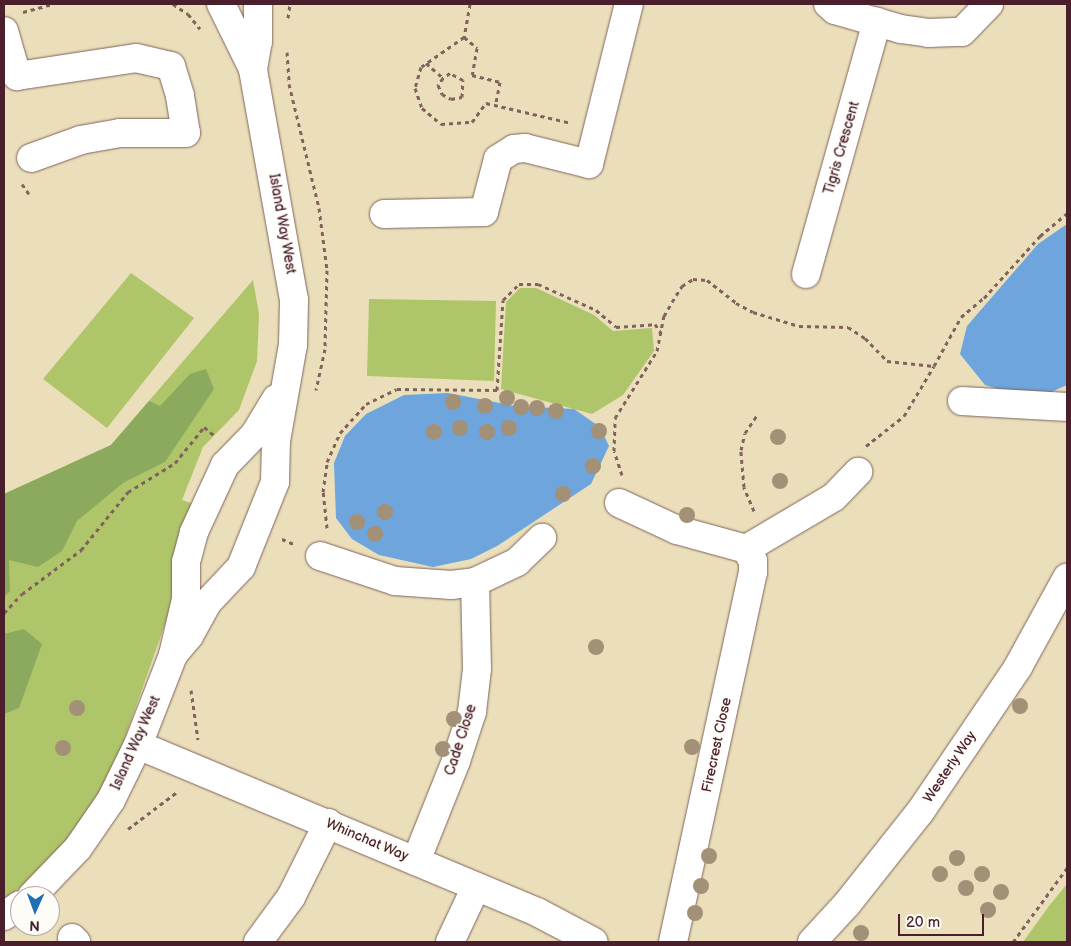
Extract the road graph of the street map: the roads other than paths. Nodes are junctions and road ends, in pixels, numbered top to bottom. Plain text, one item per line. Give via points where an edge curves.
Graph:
1 (222, 4) edge
2 (258, 4) edge
3 (629, 4) edge
4 (828, 4) edge
5 (989, 4) edge
6 (877, 22) junction
7 (9, 23) edge
8 (253, 69) junction
9 (11, 78) edge
10 (31, 158) dead end
11 (384, 214) dead end
12 (806, 274) dead end
13 (286, 380) junction
14 (962, 402) dead end
15 (1067, 406) edge
16 (862, 460) road end
17 (623, 494) road end
18 (542, 538) dead end
19 (317, 546) road end
20 (746, 549) junction
21 (1067, 578) edge
22 (475, 582) junction
23 (173, 655) junction
24 (138, 746) junction
25 (328, 823) junction
26 (416, 861) junction
27 (42, 886) edge
28 (476, 886) junction
29 (258, 942) edge
30 (450, 942) edge
31 (594, 942) edge
32 (673, 942) edge
33 (812, 942) edge

1 - 8 street, Island Way West
2 - 8 street, Island Way West via 258,42
3 - 11 street via 589,164 525,148 514,149 498,159 484,212
4 - 6 street via 836,10
5 - 6 street via 962,32 928,33
6 - 12 street, Tigris Crescent
7 - 9 street
8 - 13 street, Island Way West via 294,288 294,331
9 - 10 street via 136,58 171,66 180,96 186,133 120,133 82,140
13 - 23 street, Island Way West via 262,426 225,465 196,526 186,562 186,599
13 - 23 street, Island Way West via 277,437 276,482 269,533 207,604 189,636
14 - 15 street
16 - 20 street via 834,497
17 - 20 street via 677,530
18 - 22 street via 517,562
19 - 22 street via 395,581 451,585
20 - 32 street, Firecrest Close via 753,561 753,572
21 - 33 street, Westerly Way via 1018,667 920,812 847,904
22 - 26 street, Cade Close via 476,677 471,719
23 - 24 street, Island Way West
24 - 25 street, Whinchat Way
24 - 27 street, Island Way West via 110,800 78,848
25 - 26 street, Whinchat Way
25 - 29 street via 296,890
26 - 28 street, Whinchat Way
28 - 30 street
28 - 31 street, Whinchat Way via 561,923

